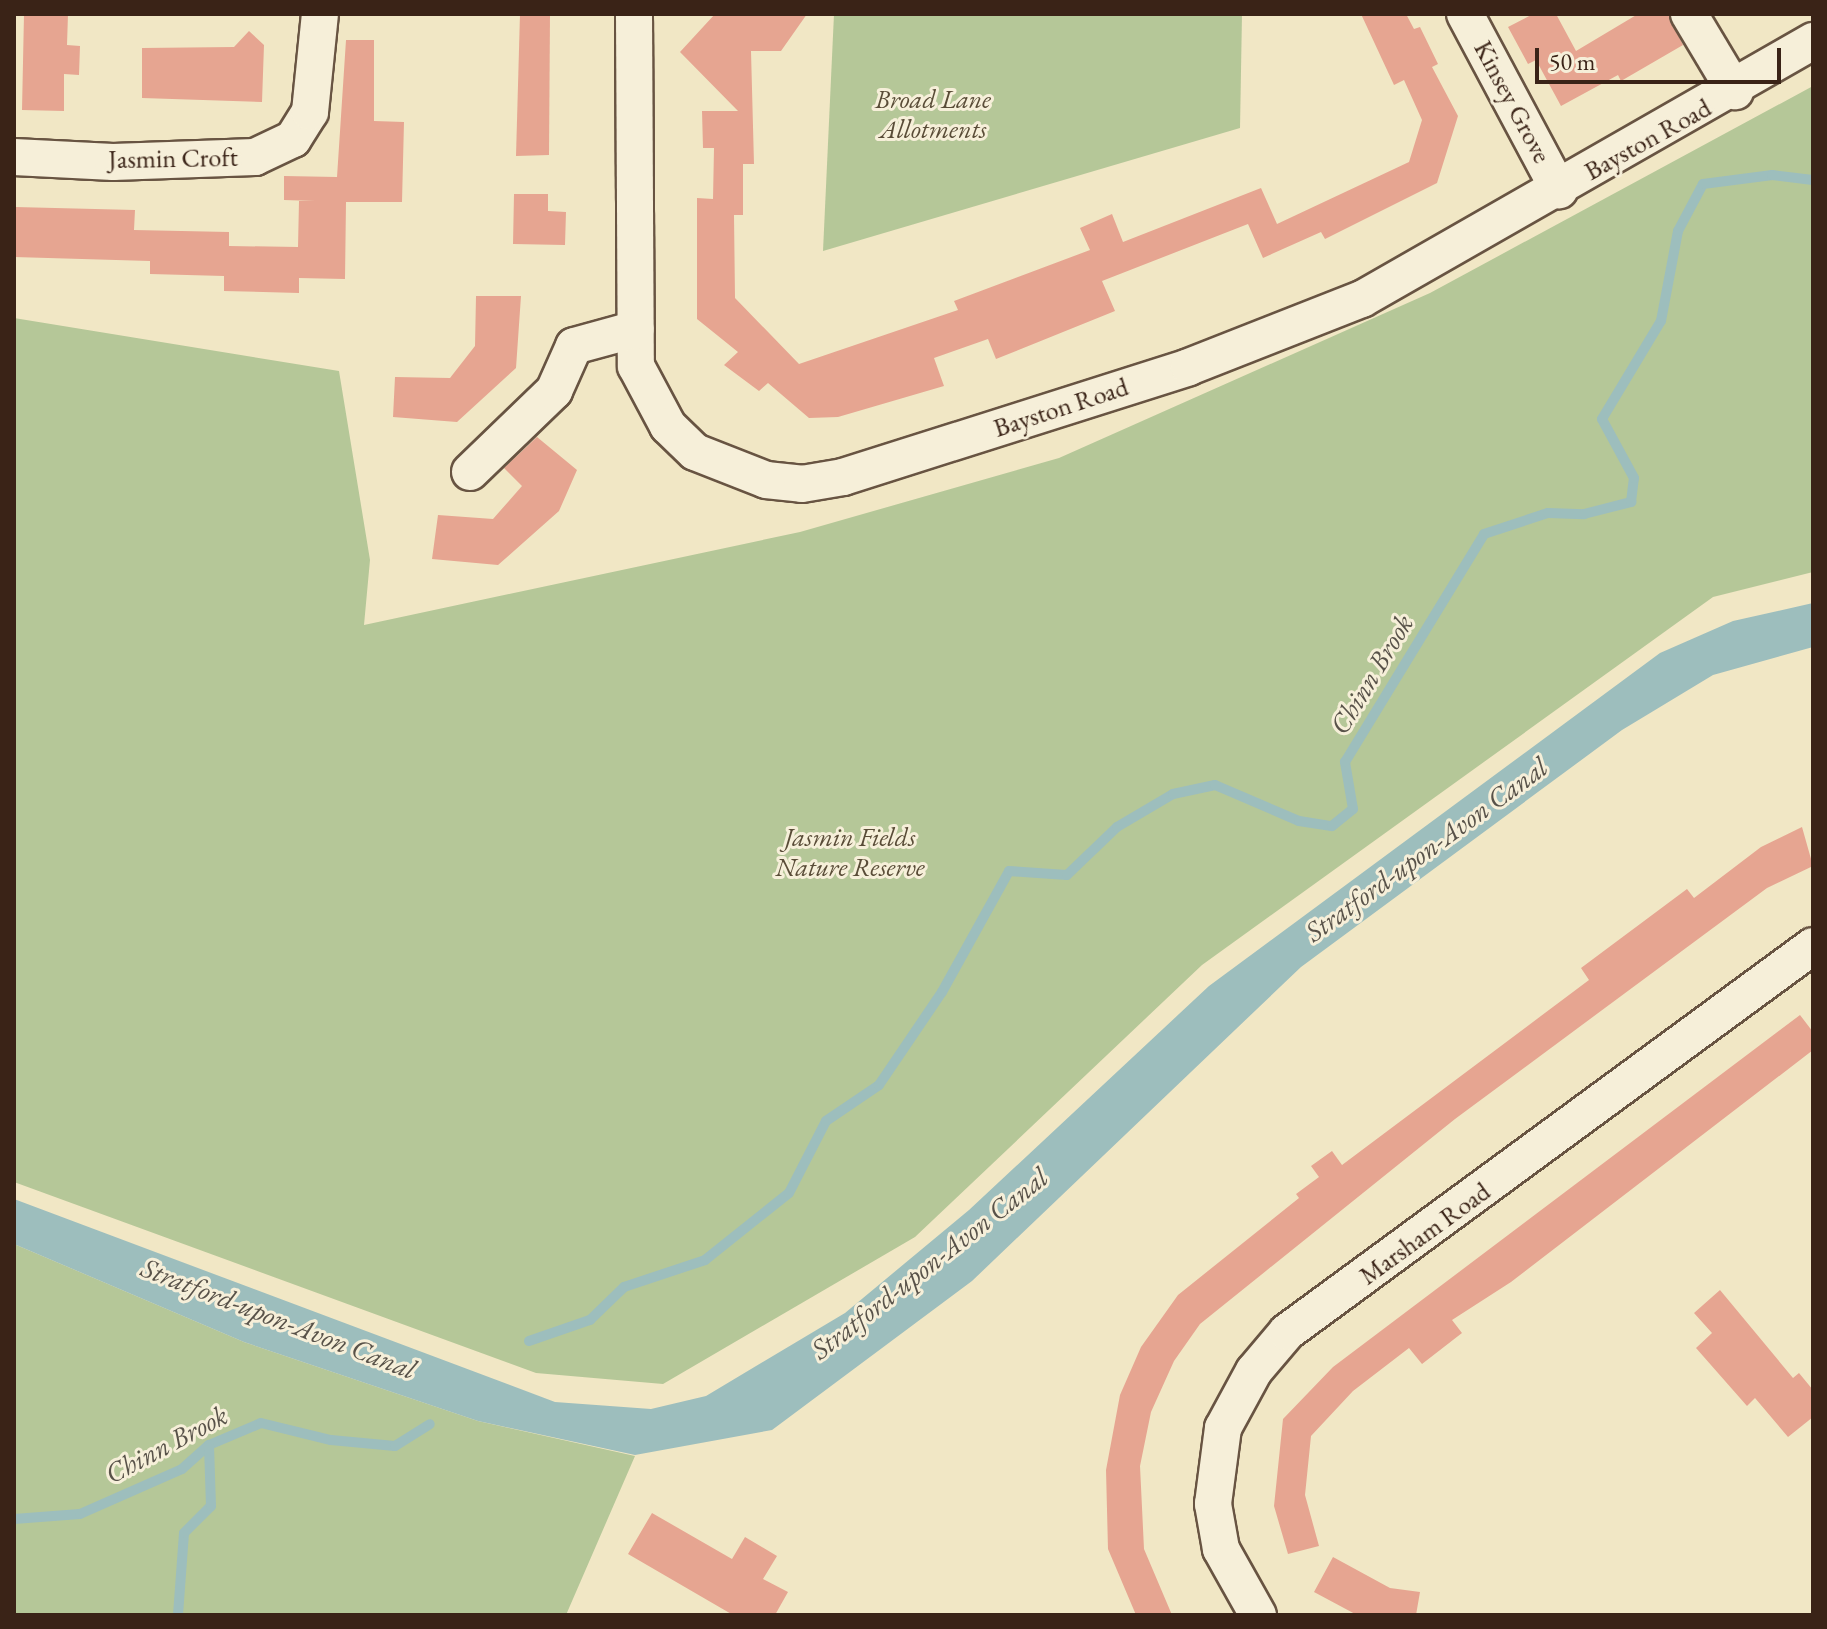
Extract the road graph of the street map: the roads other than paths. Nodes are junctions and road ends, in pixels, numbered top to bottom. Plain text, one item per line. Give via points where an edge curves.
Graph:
1 (320, 14) edge
2 (634, 14) edge
3 (1465, 14) edge
4 (1689, 14) edge
5 (1813, 41) edge
6 (1735, 91) junction
7 (14, 157) edge
8 (1559, 190) junction
9 (636, 329) junction
10 (470, 472) dead end
11 (1813, 946) edge
12 (1258, 1615) edge

1 - 7 street, Jasmin Croft via 310,112 293,139 255,157 113,162
2 - 9 street, Bayston Road
3 - 8 street, Kinsey Grove
4 - 6 street
5 - 6 street, Bayston Road
6 - 8 street, Bayston Road
8 - 9 street, Bayston Road via 1362,299 1189,367 843,477 802,484 766,480 695,452 649,399 636,366
9 - 10 street via 574,346 554,391
11 - 12 street, Marsham Road via 1287,1332 1254,1371 1223,1428 1213,1504 1221,1549

